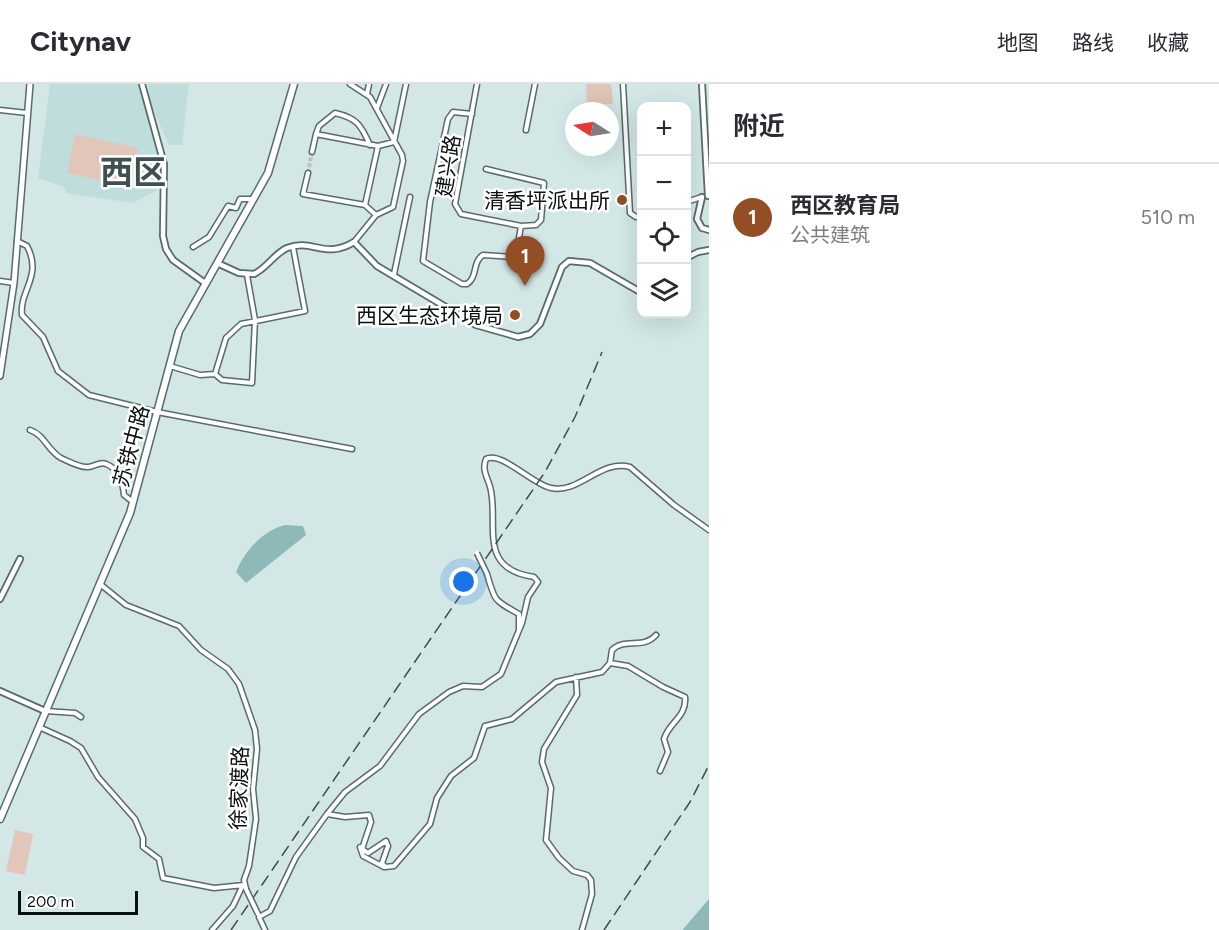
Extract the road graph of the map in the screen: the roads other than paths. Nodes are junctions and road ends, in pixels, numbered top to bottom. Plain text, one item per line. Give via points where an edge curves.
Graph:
1 (30, 84) edge
2 (142, 84) edge
3 (294, 84) edge
4 (350, 84) edge
5 (369, 84) edge
6 (386, 84) edge
7 (406, 84) edge
8 (477, 84) edge
9 (535, 84) edge
10 (623, 84) edge
11 (702, 84) edge
12 (367, 94) junction
13 (376, 109) junction
14 (0, 110) edge
15 (27, 113) junction
16 (472, 114) junction
17 (526, 130) dead end
18 (316, 134) junction
19 (707, 137) edge
20 (394, 142) junction
21 (369, 145) junction
22 (378, 146) junction
23 (312, 153) tunnel mouth
24 (708, 166) edge
25 (486, 169) dead end
26 (308, 173) tunnel mouth
27 (706, 197) edge
28 (410, 198) dead end
29 (253, 199) junction
30 (691, 201) edge
31 (365, 205) junction
32 (376, 215) junction
33 (637, 218) edge
34 (521, 226) junction
35 (709, 230) edge
36 (17, 240) junction
37 (354, 242) junction
38 (193, 247) dead end
39 (292, 247) junction
40 (709, 250) edge
41 (691, 256) edge
42 (217, 263) junction
43 (394, 274) junction
44 (247, 275) junction
45 (0, 281) edge
46 (14, 283) junction
47 (205, 283) junction
48 (637, 290) edge
49 (255, 320) junction
50 (169, 366) junction
51 (215, 374) junction
52 (0, 376) edge
53 (157, 412) junction
54 (30, 430) dead end
55 (352, 449) dead end
56 (133, 502) junction
57 (709, 530) edge
58 (475, 552) dead end
59 (20, 559) dead end
60 (99, 583) junction
61 (0, 600) edge
62 (518, 634) junction
63 (656, 635) dead end
64 (610, 663) junction
65 (576, 677) junction
66 (0, 691) edge
67 (45, 711) junction
68 (81, 717) dead end
69 (39, 727) junction
70 (660, 771) dead end
71 (327, 814) junction
72 (0, 819) edge
73 (362, 844) junction
74 (385, 867) junction
75 (244, 887) junction
76 (258, 916) junction
77 (212, 930) edge
78 (265, 930) edge
79 (582, 930) edge

1 - 15 main road
2 - 47 street via 164,164 162,236 166,249 173,260
3 - 29 highway, 苏铁中路 via 274,155
4 - 12 street
5 - 12 street
6 - 13 street
7 - 20 street
8 - 16 street, 建兴路
9 - 17 street
10 - 33 street via 630,213
11 - 19 street
12 - 13 street
13 - 20 street
14 - 15 street
15 - 36 main road
16 - 34 street, 建兴路 via 456,210
16 - 34 street via 453,112 448,119 430,202 423,261 467,284 483,255 512,257
18 - 21 street
18 - 21 street via 318,126 335,113 353,117
18 - 23 street
19 - 24 street
20 - 22 street
20 - 32 street via 403,161 393,207
21 - 22 street
22 - 31 street
24 - 27 street
25 - 34 street, 建兴路 via 544,183 541,220 531,227
26 - 31 street via 303,194
27 - 30 street
27 - 35 street via 697,219 702,228
28 - 43 street
29 - 38 street via 240,199 236,208 228,206 209,237
29 - 42 highway, 苏铁中路
31 - 32 street
32 - 37 street
36 - 46 main road
36 - 53 street via 27,246 33,268 22,315 43,337 58,371 88,394
37 - 39 street via 329,251 305,244
37 - 43 street via 377,266
39 - 44 street via 261,271
39 - 49 street via 305,311
40 - 41 street
42 - 44 street
42 - 47 highway, 苏铁中路
43 - 48 street via 476,325 518,337 530,334 540,324 562,267 569,261 590,263
44 - 49 street
45 - 46 street
46 - 52 main road
47 - 50 highway, 苏铁中路 via 179,331
49 - 51 street via 241,324 226,338
49 - 51 street via 252,383 222,380
50 - 51 street via 200,375
50 - 53 highway, 苏铁中路
53 - 55 street
53 - 56 highway, 苏铁中路
54 - 56 street via 62,458 85,467 109,465 122,478 124,495
56 - 60 highway, 苏铁中路
57 - 62 street via 630,466 609,467 568,487 555,489 498,458 486,459 484,469 492,494 491,530 496,551 508,567 538,582 528,597
58 - 62 street, bridge via 487,574 492,595 502,606 519,614
59 - 61 street
60 - 67 highway, 苏铁中路
60 - 75 street, 徐家渡路 via 126,605 178,626 201,650 228,669 239,684 255,730 257,749 253,789 256,819
62 - 71 street via 498,677 482,687 455,689 423,710 380,766 345,792
63 - 64 street via 648,643 616,646
64 - 65 street via 602,672
64 - 70 street via 628,666 685,697 682,714 664,739 668,752
65 - 74 street via 549,687 512,720 485,726 474,758 444,784 426,831 394,866
65 - 79 street via 577,695 542,757 551,788 546,840 573,871 591,880 592,894
66 - 67 street
67 - 68 street
67 - 69 highway, 苏铁中路
69 - 72 highway, 苏铁中路
69 - 75 street via 81,748 98,777 135,819 143,847 159,859 163,878 193,886
71 - 73 street via 369,815
71 - 76 street via 300,850 274,905
73 - 74 street via 359,851 363,856
73 - 74 street via 368,853 382,841 388,842 381,861
75 - 76 street, bridge
75 - 77 street, 徐家渡路
76 - 78 street

